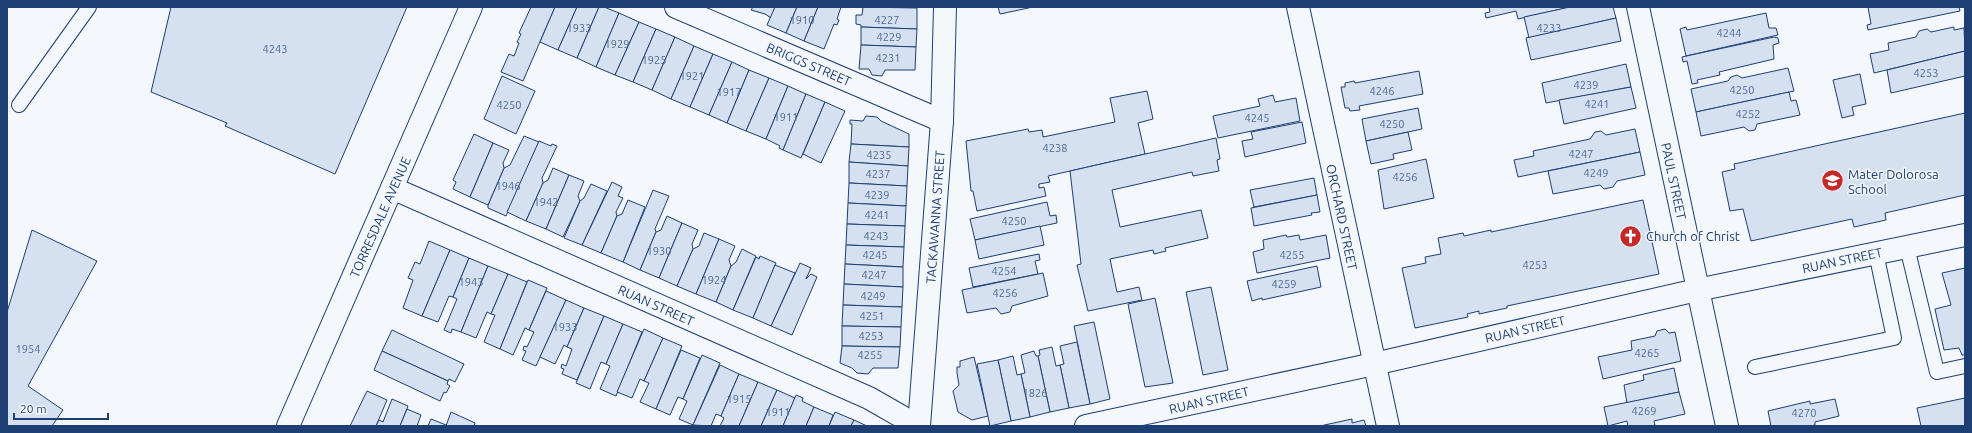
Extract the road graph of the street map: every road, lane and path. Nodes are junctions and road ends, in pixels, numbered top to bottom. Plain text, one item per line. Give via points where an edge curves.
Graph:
1 (89, 7) edge
2 (471, 7) edge
3 (676, 7) edge
4 (945, 7) edge
5 (1638, 7) edge
6 (1303, 8) edge
7 (19, 104) dead end
8 (942, 122) junction
9 (392, 188) junction
10 (1965, 235) edge
11 (1908, 247) junction
12 (1876, 254) junction
13 (1697, 290) junction
14 (1374, 364) junction
15 (1965, 366) edge
16 (1755, 367) dead end
17 (1130, 422) edge
18 (288, 426) edge
19 (918, 426) edge
20 (1086, 426) edge
21 (1388, 426) edge
22 (1727, 426) edge

1 - 7 lane
2 - 9 street, TORRESDALE AVENUE
3 - 8 street, BRIGGS STREET
4 - 8 street, TACKAWANNA STREET
5 - 13 street, PAUL STREET
6 - 14 street, ORCHARD STREET
8 - 19 street, TACKAWANNA STREET
9 - 18 street, TORRESDALE AVENUE
9 - 19 street, RUAN STREET via 869,398
10 - 11 street, RUAN STREET
11 - 12 street, RUAN STREET
11 - 15 lane via 1937,372
12 - 13 street, RUAN STREET
12 - 16 lane via 1894,338
13 - 14 street, RUAN STREET
13 - 22 street, PAUL STREET
14 - 17 street, RUAN STREET
14 - 21 street, ORCHARD STREET
17 - 20 street, RUAN STREET

